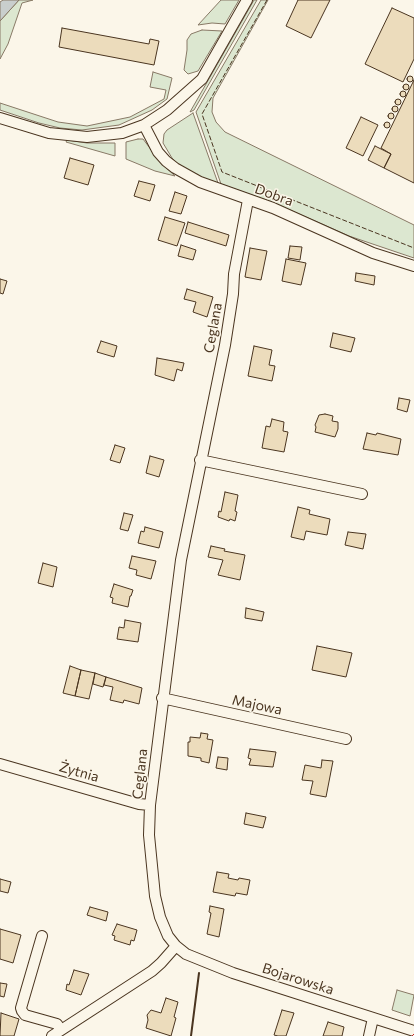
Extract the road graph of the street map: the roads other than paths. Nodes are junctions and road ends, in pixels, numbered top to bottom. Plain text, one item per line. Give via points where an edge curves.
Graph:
1 (247, 0) edge
2 (0, 118) edge
3 (144, 125) junction
4 (248, 200) junction
5 (414, 266) edge
6 (200, 460) junction
7 (362, 494) dead end
8 (162, 698) junction
9 (346, 740) dead end
10 (0, 764) edge
11 (150, 805) junction
12 (42, 936) dead end
13 (176, 946) junction
14 (373, 1018) junction
15 (61, 1030) junction
16 (414, 1031) edge
17 (52, 1036) edge
18 (369, 1036) edge

1 - 3 street via 202,79 163,114
2 - 3 street via 50,133 87,137 122,133
3 - 4 street, Dobra via 158,152 175,168 200,182
4 - 5 street, Dobra via 273,208 373,253
4 - 6 street, Ceglana via 234,274 225,345
6 - 7 street
6 - 8 street, Ceglana via 180,560
8 - 9 street, Majowa
8 - 11 street, Ceglana
10 - 11 street, Żytnia
11 - 13 street, Ceglana via 149,835 155,896 164,928
12 - 15 street via 21,1008 25,1015 57,1024
13 - 14 street, Bojarowska via 186,954 211,965
13 - 15 street via 152,970
14 - 16 street, Bojarowska
14 - 18 street
15 - 17 street

